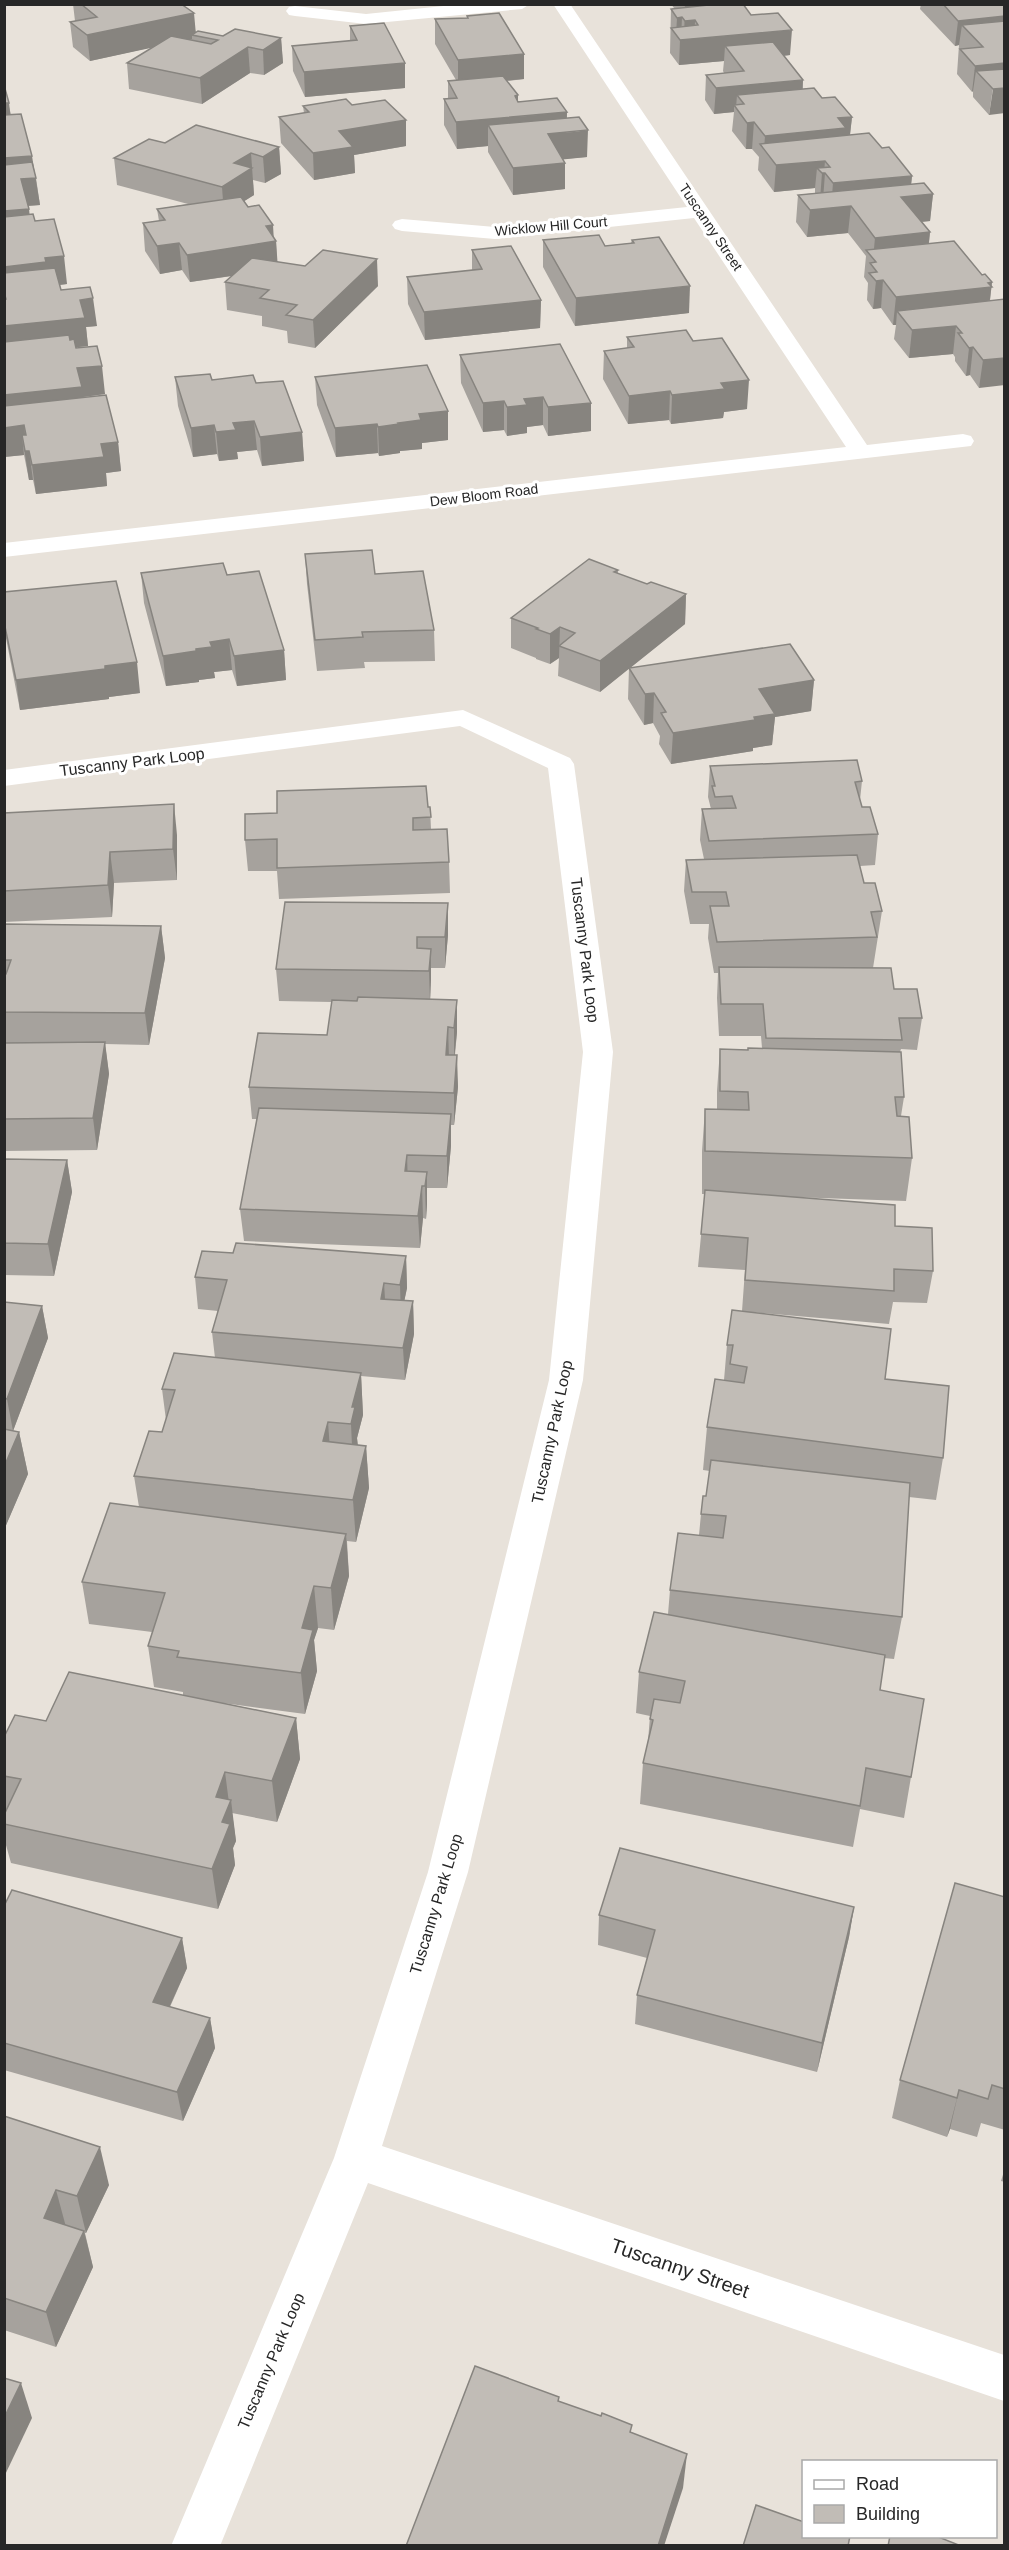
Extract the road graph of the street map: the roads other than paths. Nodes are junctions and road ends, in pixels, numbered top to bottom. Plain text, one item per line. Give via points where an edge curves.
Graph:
1 (522, 4) edge
2 (561, 4) edge
3 (295, 10) dead end
4 (700, 211) junction
5 (402, 225) dead end
6 (963, 441) dead end
7 (860, 451) junction
8 (4, 550) edge
9 (4, 778) edge
10 (356, 2158) junction
11 (1005, 2379) edge
12 (195, 2546) edge

1 - 3 street via 366,19
2 - 4 street, Tuscanny Street
4 - 5 street, Wicklow Hill Court via 495,232
4 - 7 street, Tuscanny Street
6 - 7 street, Dew Bloom Road
7 - 8 street, Dew Bloom Road
9 - 10 street, Tuscanny Park Loop via 463,718 561,764 598,1052 566,1380 448,1872
10 - 11 street, Tuscanny Street
10 - 12 street, Tuscanny Park Loop

